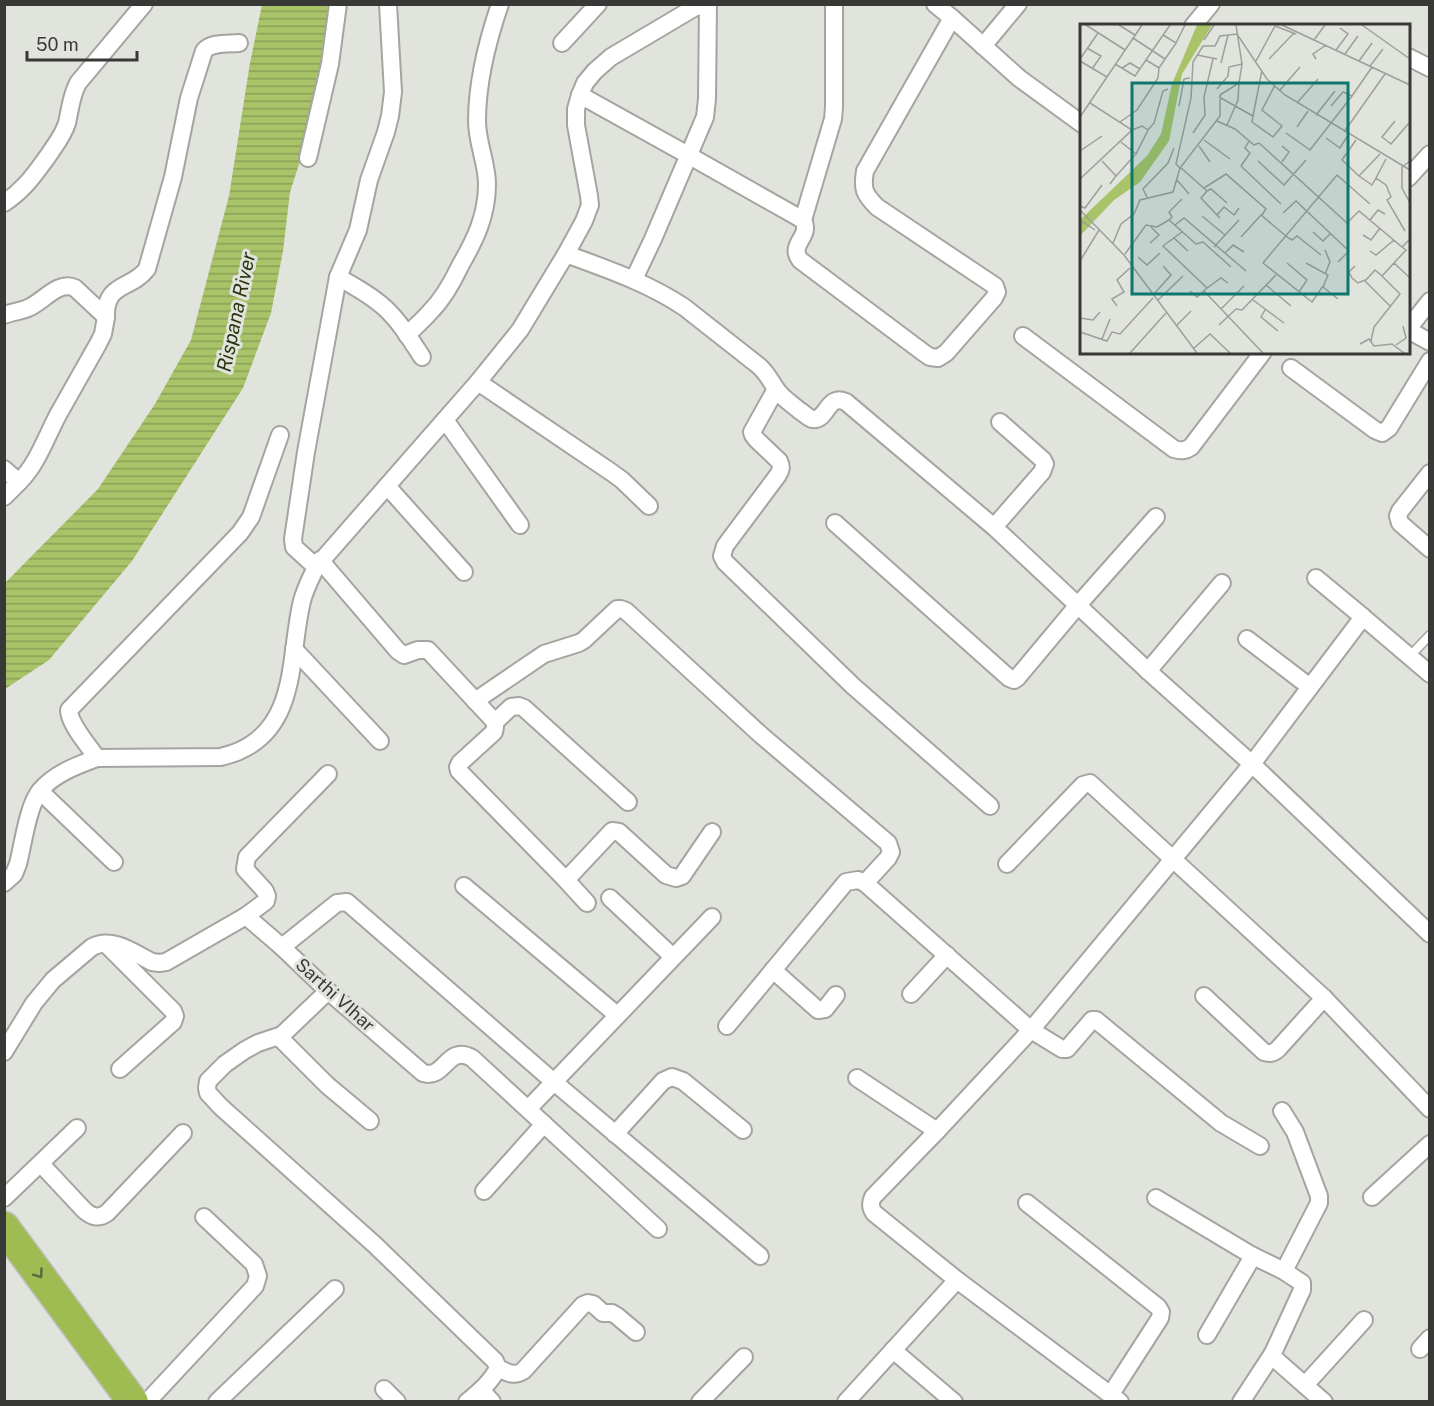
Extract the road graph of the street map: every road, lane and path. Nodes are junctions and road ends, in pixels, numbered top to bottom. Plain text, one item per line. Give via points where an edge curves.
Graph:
1 (144, 4) edge
2 (338, 4) edge
3 (388, 4) edge
4 (500, 4) edge
5 (598, 4) edge
6 (703, 4) edge
7 (708, 4) edge
8 (834, 4) edge
9 (935, 4) edge
10 (1018, 4) edge
11 (1211, 4) edge
12 (952, 18) junction
13 (1195, 24) edge
14 (239, 43) dead end
15 (562, 43) dead end
16 (983, 46) junction
17 (1410, 58) edge
18 (1430, 68) edge
19 (580, 95) junction
20 (1080, 123) edge
21 (1430, 154) edge
22 (688, 155) junction
23 (308, 158) dead end
24 (1410, 176) edge
25 (4, 203) edge
26 (803, 220) junction
27 (566, 254) junction
28 (338, 277) junction
29 (633, 279) junction
30 (1430, 301) edge
31 (4, 315) edge
32 (106, 317) junction
33 (1410, 327) edge
34 (1410, 331) edge
35 (407, 334) junction
36 (1023, 336) dead end
37 (1430, 342) edge
38 (1261, 354) edge
39 (422, 357) dead end
40 (1430, 361) edge
41 (1291, 368) dead end
42 (478, 382) junction
43 (776, 389) junction
44 (445, 420) junction
45 (1000, 422) dead end
46 (280, 435) dead end
47 (4, 469) edge
48 (1430, 473) edge
49 (19, 482) junction
50 (387, 486) junction
51 (4, 497) edge
52 (649, 506) dead end
53 (1156, 517) dead end
54 (835, 522) dead end
55 (520, 525) dead end
56 (994, 527) junction
57 (1430, 549) edge
58 (318, 563) junction
59 (464, 572) dead end
60 (1316, 578) dead end
61 (1222, 583) dead end
62 (1078, 605) junction
63 (1363, 617) junction
64 (1430, 635) edge
65 (1247, 639) dead end
66 (294, 649) junction
67 (1409, 657) junction
68 (1148, 671) junction
69 (1430, 674) edge
70 (1310, 687) junction
71 (475, 701) junction
72 (495, 722) junction
73 (380, 741) dead end
74 (97, 758) junction
75 (1252, 764) junction
76 (328, 774) dead end
77 (40, 791) junction
78 (628, 802) dead end
79 (990, 806) dead end
80 (712, 832) dead end
81 (1173, 858) junction
82 (114, 862) dead end
83 (1007, 864) dead end
84 (566, 880) junction
85 (865, 883) junction
86 (4, 884) edge
87 (465, 886) dead end
88 (610, 898) dead end
89 (587, 903) dead end
90 (246, 916) junction
91 (712, 917) dead end
92 (1430, 934) edge
93 (106, 943) junction
94 (282, 947) junction
95 (946, 955) junction
96 (673, 957) junction
97 (773, 970) junction
98 (328, 991) junction
99 (911, 994) dead end
100 (836, 995) dead end
101 (1204, 996) dead end
102 (1324, 998) junction
103 (617, 1015) junction
104 (727, 1026) dead end
105 (1030, 1030) junction
106 (279, 1037) junction
107 (4, 1052) edge
108 (120, 1069) dead end
109 (857, 1078) dead end
110 (554, 1082) junction
111 (1430, 1109) edge
112 (528, 1110) junction
113 (1282, 1111) dead end
114 (369, 1121) dead end
115 (544, 1124) junction
116 (76, 1128) dead end
117 (743, 1130) dead end
118 (937, 1131) junction
119 (183, 1133) dead end
120 (615, 1134) junction
121 (1430, 1144) edge
122 (1260, 1146) dead end
123 (41, 1164) junction
124 (484, 1191) dead end
125 (1372, 1197) dead end
126 (4, 1198) edge
127 (1156, 1198) dead end
128 (1027, 1203) dead end
129 (204, 1217) dead end
130 (4, 1227) edge
131 (658, 1229) dead end
132 (760, 1256) dead end
133 (1253, 1256) junction
134 (4, 1260) edge
135 (1284, 1271) junction
136 (957, 1280) junction
137 (335, 1289) dead end
138 (1364, 1320) dead end
139 (636, 1332) dead end
140 (1207, 1335) dead end
141 (893, 1350) junction
142 (1273, 1353) junction
143 (744, 1357) dead end
144 (498, 1368) junction
145 (1305, 1385) junction
146 (384, 1389) dead end
147 (486, 1396) edge
148 (1116, 1398) edge
149 (109, 1401) edge
150 (133, 1401) edge
151 (147, 1401) edge
152 (217, 1401) edge
153 (397, 1401) edge
154 (467, 1401) edge
155 (700, 1401) edge
156 (846, 1401) edge
157 (954, 1401) edge
158 (1241, 1401) edge
159 (1324, 1401) edge

1 - 25 street via 78,83 62,136 31,180
2 - 23 street via 330,64
3 - 28 street via 393,92 390,116 358,230
4 - 35 street via 487,48 477,118 486,172 483,216 452,283
5 - 15 street
6 - 19 street via 611,57 585,82
7 - 22 street via 705,117
8 - 26 street via 833,119
9 - 12 street
10 - 16 street
11 - 13 street
12 - 16 street
12 - 26 street via 865,171 864,190 877,207 995,286 994,298 945,353 938,358 930,357 800,260 796,251 806,231
14 - 32 street via 211,46 204,51 147,269 111,295
16 - 20 street
17 - 18 street
19 - 22 street
19 - 27 street via 576,125 590,205
21 - 24 street
22 - 26 street
22 - 29 street
27 - 29 street
27 - 42 street via 520,330
28 - 35 street via 385,307
28 - 58 street via 293,539 294,547
29 - 43 street via 684,307 759,366
30 - 33 street
31 - 32 street via 28,308 61,287 70,286
32 - 49 street via 98,344 35,462
34 - 37 street
35 - 39 street
36 - 38 street via 1174,449 1183,451 1191,447
40 - 41 street via 1389,428 1382,433
42 - 44 street
42 - 52 street via 611,472
43 - 56 street via 812,419 820,417 837,400 846,402
43 - 79 street via 752,432 779,461 781,470 725,546 722,556 854,686
44 - 50 street
44 - 55 street
45 - 56 street via 1045,464
46 - 74 street via 251,517 240,533 69,710 73,723
47 - 49 street
48 - 57 street via 1398,516
49 - 51 street
50 - 58 street
50 - 59 street
53 - 62 street
54 - 62 street via 1011,680 1017,678
56 - 62 street
58 - 66 street via 302,600
58 - 71 street via 401,654 428,650
60 - 63 street
61 - 68 street
62 - 68 street
63 - 67 street
63 - 70 street
64 - 67 lane
65 - 70 street
66 - 73 street
66 - 74 street via 280,712 270,728 239,751 221,756
67 - 69 street
68 - 75 street
70 - 75 street
71 - 72 street
71 - 85 street via 544,654 584,640 617,609 626,610 761,735 888,843 888,858
72 - 78 street via 511,707 524,708
72 - 84 street via 494,732 460,763 459,771
74 - 77 street via 66,771
75 - 81 street
75 - 92 street
76 - 90 street via 247,857 245,869 267,896
77 - 82 street
77 - 86 street via 18,864
80 - 84 street via 682,876 676,878 666,875 619,832 612,831
81 - 83 street via 1093,784 1087,783
81 - 102 street
81 - 105 street
84 - 89 street
85 - 95 street
85 - 97 street via 846,882
87 - 103 street
88 - 96 street
90 - 93 street via 166,962 152,962
90 - 94 street, Sarthi VIhar
91 - 96 street
93 - 107 street via 92,947 53,980
93 - 108 street via 175,1016
94 - 98 street, Sarthi VIhar
94 - 110 street via 337,903 347,902
95 - 99 street
95 - 105 street
96 - 103 street
97 - 100 street via 818,1010 825,1009
97 - 104 street
98 - 106 street
98 - 112 street, Sarthi VIhar via 423,1073 431,1075 453,1057 466,1054
101 - 102 street via 1268,1053 1275,1052
102 - 111 street
103 - 110 street
105 - 118 street
105 - 122 street via 1065,1049 1096,1020 1221,1123
106 - 114 street
106 - 144 street via 235,1056 208,1082 208,1093 375,1245
109 - 118 street
110 - 112 street
110 - 120 street
112 - 115 street, Sarthi VIhar
113 - 135 street via 1295,1132 1320,1196
115 - 124 street
115 - 131 street, Sarthi VIhar
116 - 123 street
117 - 120 street via 683,1081 672,1077 663,1081
118 - 136 street via 870,1204 877,1216
119 - 123 street via 107,1213 98,1217 89,1215
120 - 132 street
121 - 125 street
123 - 126 street
127 - 133 street
128 - 148 street via 1161,1312
129 - 151 street via 254,1264 257,1282
130 -> 150 highway
133 - 135 street
133 - 140 street
134 - 149 highway
135 - 142 street via 1303,1287
136 - 141 street
136 - 148 street
137 - 152 street
138 - 145 street
139 - 144 street via 617,1316 588,1303 523,1371 512,1374
141 - 156 street
141 - 157 street
142 - 145 street
142 - 158 street
143 - 155 street
144 - 147 street
145 - 159 street
146 - 153 street
147 - 154 street

